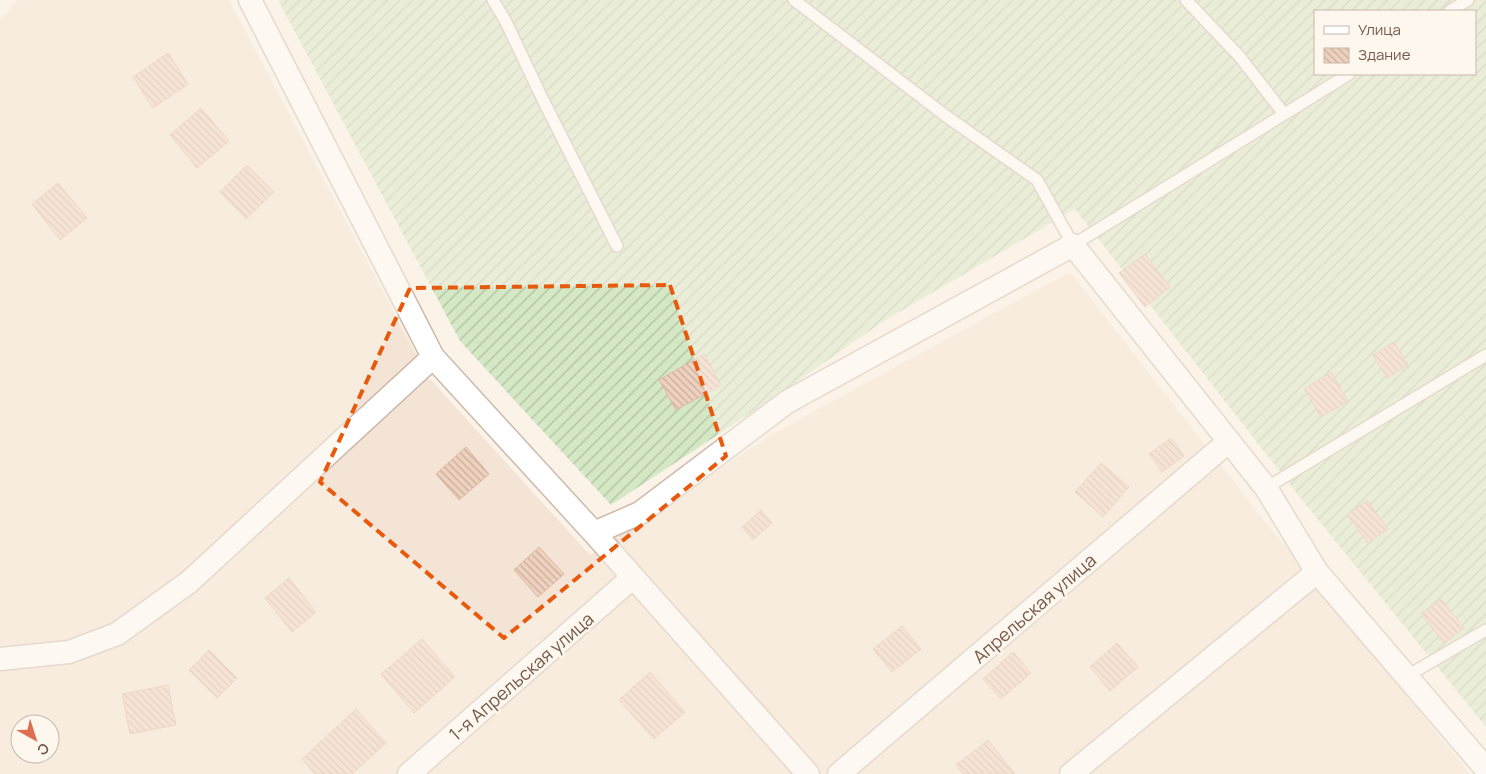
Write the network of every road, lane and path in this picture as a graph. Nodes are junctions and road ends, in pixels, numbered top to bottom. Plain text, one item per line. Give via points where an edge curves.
1 (250, 0) edge
2 (493, 0) edge
3 (794, 0) edge
4 (1186, 0) edge
5 (1468, 0) edge
6 (1452, 10) edge
7 (1347, 75) edge
8 (1284, 114) junction
9 (1073, 245) junction
10 (617, 246) dead end
11 (1486, 355) edge
12 (434, 357) junction
13 (1228, 442) junction
14 (1266, 488) junction
15 (594, 533) junction
16 (1317, 572) junction
17 (633, 577) junction
18 (1486, 630) edge
19 (0, 659) edge
20 (1407, 676) junction
21 (1486, 769) edge
22 (409, 774) edge
23 (808, 774) edge
24 (839, 774) edge
25 (1071, 774) edge

1 - 12 street
2 - 10 lane
3 - 9 lane via 946,116 1037,180
4 - 8 lane via 1240,57
5 - 6 lane
7 - 8 lane
8 - 9 lane
9 - 13 street
9 - 15 street via 787,402 640,513
11 - 14 lane
12 - 15 street
12 - 19 street via 189,582 117,634 69,652
13 - 14 street
13 - 24 street, Апрельская улица
14 - 16 street
15 - 17 street
16 - 20 street
16 - 25 street
17 - 22 street, 1-я Апрельская улица
17 - 23 street
18 - 20 lane
20 - 21 street

